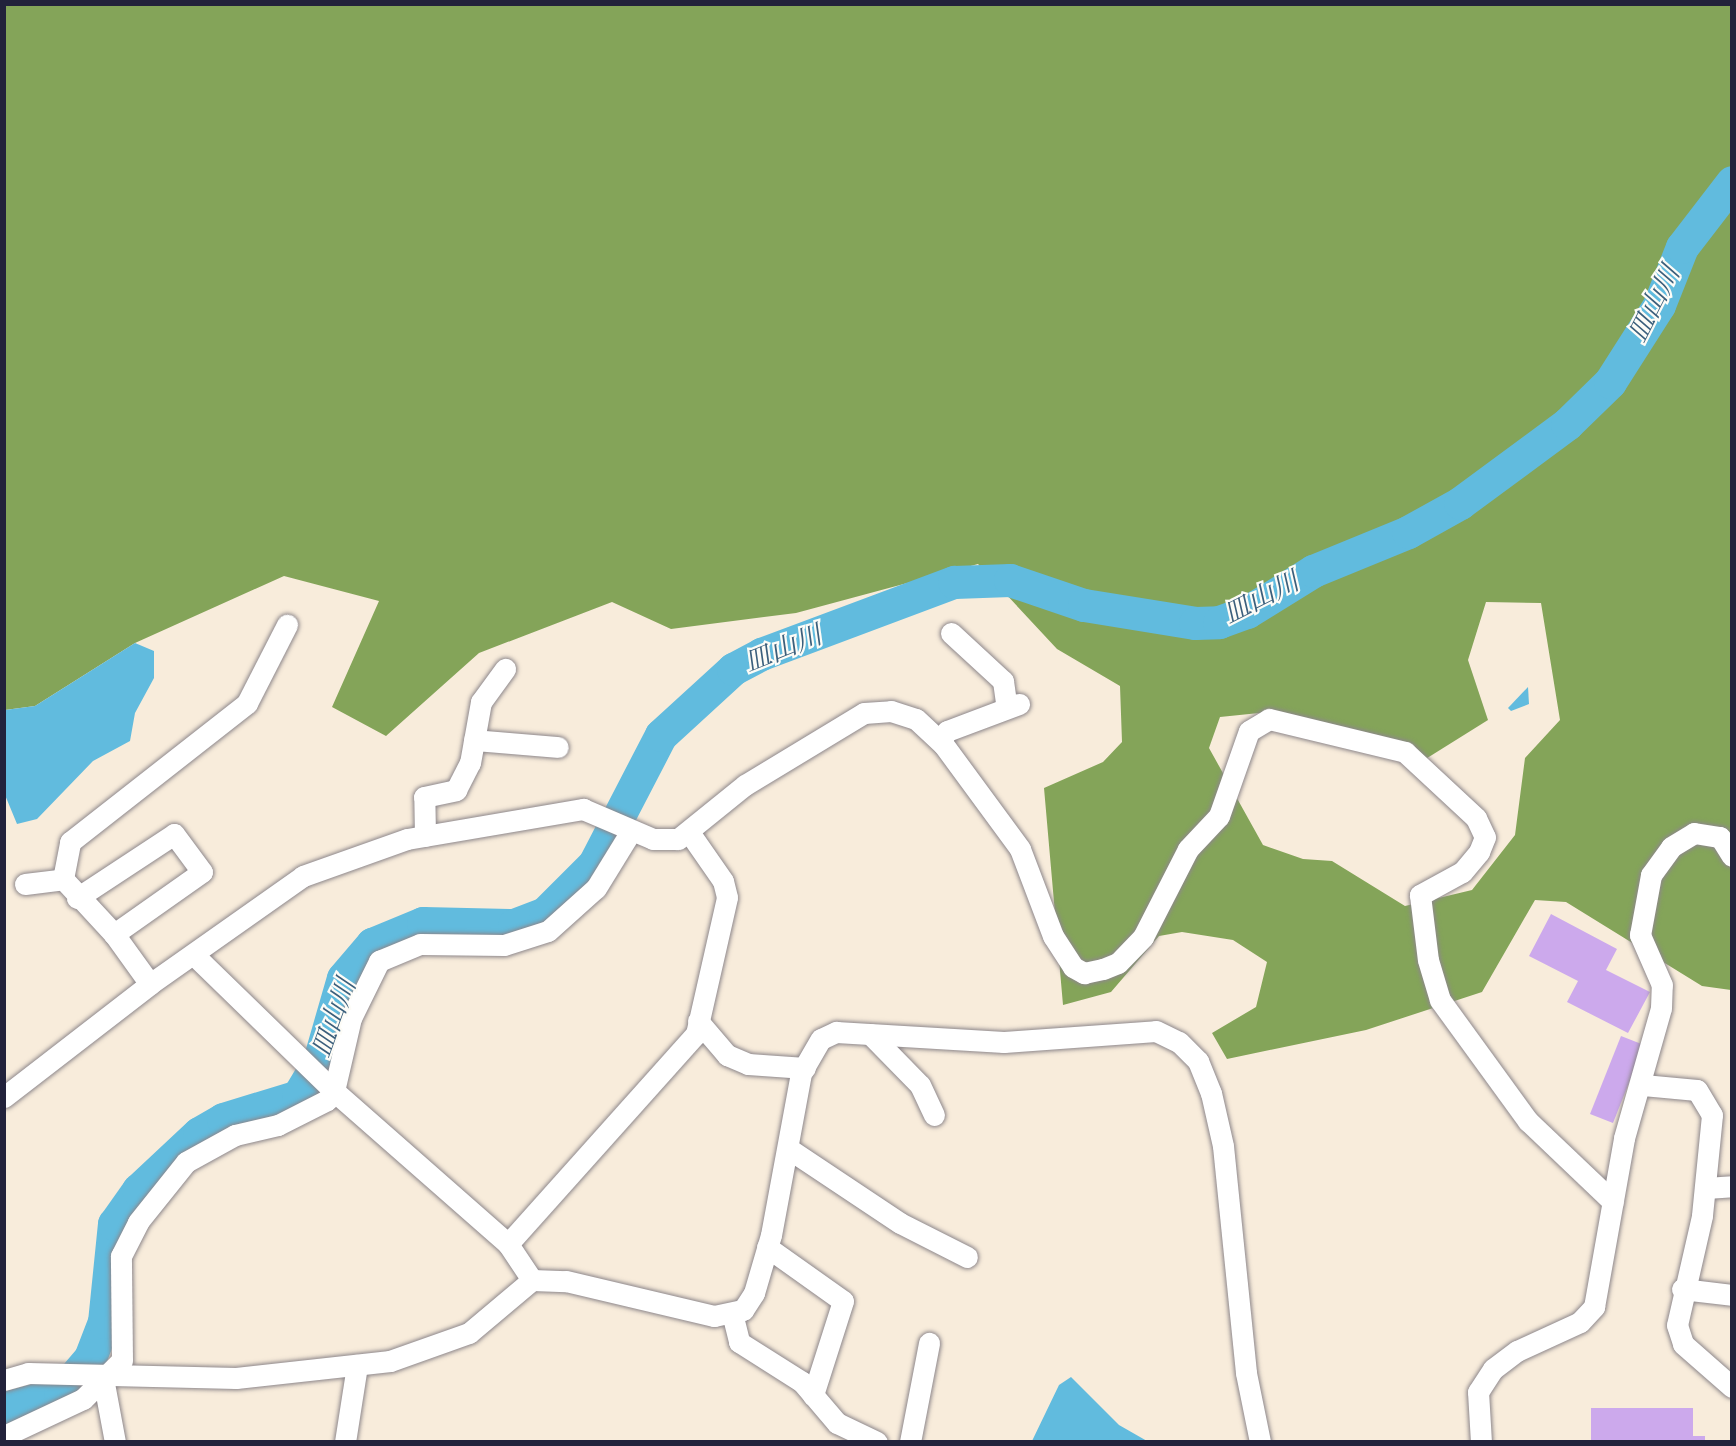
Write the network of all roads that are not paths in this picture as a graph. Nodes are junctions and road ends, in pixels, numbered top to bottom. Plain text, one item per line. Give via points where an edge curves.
1 (287, 625) dead end
2 (951, 633) dead end
3 (505, 669) dead end
4 (474, 740) junction
5 (940, 741) junction
6 (558, 747) dead end
7 (631, 831) junction
8 (689, 832) junction
9 (424, 836) junction
10 (1731, 856) edge
11 (63, 879) junction
12 (25, 884) dead end
13 (77, 898) junction
14 (114, 934) junction
15 (194, 955) junction
16 (150, 984) junction
17 (698, 1021) junction
18 (870, 1035) junction
19 (805, 1068) junction
20 (1643, 1085) junction
21 (334, 1091) junction
22 (4, 1097) edge
23 (934, 1115) dead end
24 (789, 1149) junction
25 (1731, 1186) edge
26 (1706, 1188) junction
27 (1612, 1202) junction
28 (508, 1244) junction
29 (767, 1247) junction
30 (967, 1257) dead end
31 (532, 1280) junction
32 (1682, 1289) junction
33 (1731, 1295) edge
34 (732, 1312) junction
35 (929, 1343) dead end
36 (357, 1365) junction
37 (103, 1378) junction
38 (4, 1380) edge
39 (1731, 1387) edge
40 (813, 1395) junction
41 (4, 1436) edge
42 (116, 1442) edge
43 (345, 1442) edge
44 (877, 1442) edge
45 (910, 1442) edge
46 (1260, 1442) edge
47 (1481, 1442) edge

1 - 11 street via 247,703 70,842
2 - 5 street via 1003,681 1013,706 948,731
3 - 4 street via 481,702
4 - 6 street
4 - 9 street via 456,790 424,797
5 - 8 street via 916,719 891,711 864,713 745,785
5 - 27 street via 974,779 1020,849 1053,936 1073,967 1084,973 1118,963 1143,937 1188,849 1219,816 1232,773 1257,721 1305,726 1405,752 1476,818 1485,837 1462,872 1420,895 1428,960 1440,1000 1528,1121
7 - 8 street via 654,839 678,839
7 - 9 street via 583,809
7 - 21 street via 596,888 548,931 504,945 420,944 379,961 351,1018
8 - 17 street via 723,881 727,897
9 - 15 street via 303,876
10 - 20 street via 1720,837 1694,833 1671,847 1651,875 1640,936 1662,985 1661,1008
11 - 12 street
11 - 13 street
13 - 14 street
13 - 14 street via 174,834 202,872
14 - 16 street
15 - 16 street
15 - 21 street
16 - 22 street
17 - 19 street via 727,1055 748,1064
17 - 28 street via 696,1034
18 - 19 street via 836,1032 821,1039
18 - 23 street via 920,1086
18 - 46 street via 1004,1042 1156,1032 1192,1055 1211,1093 1223,1146 1246,1372
19 - 24 street
20 - 26 street via 1697,1090 1707,1101 1713,1131
20 - 27 street via 1624,1138
21 - 28 street
21 - 37 street via 308,1113 235,1135 186,1162 138,1222 121,1256 122,1360
24 - 29 street
24 - 30 street via 900,1222
25 - 26 street
26 - 32 street
27 - 47 street via 1594,1306 1580,1322 1517,1351 1493,1369 1478,1392
28 - 31 street
29 - 34 street via 754,1293 743,1310
29 - 40 street via 843,1301
31 - 34 street via 566,1281 714,1316
31 - 36 street via 453,1341 390,1361
32 - 33 street
32 - 39 street via 1677,1324 1683,1344
34 - 40 street via 739,1342 802,1382
35 - 45 street
36 - 37 street via 236,1378
36 - 43 street
37 - 38 street via 28,1373
37 - 41 street via 83,1399
37 - 42 street
40 - 44 street via 837,1423

